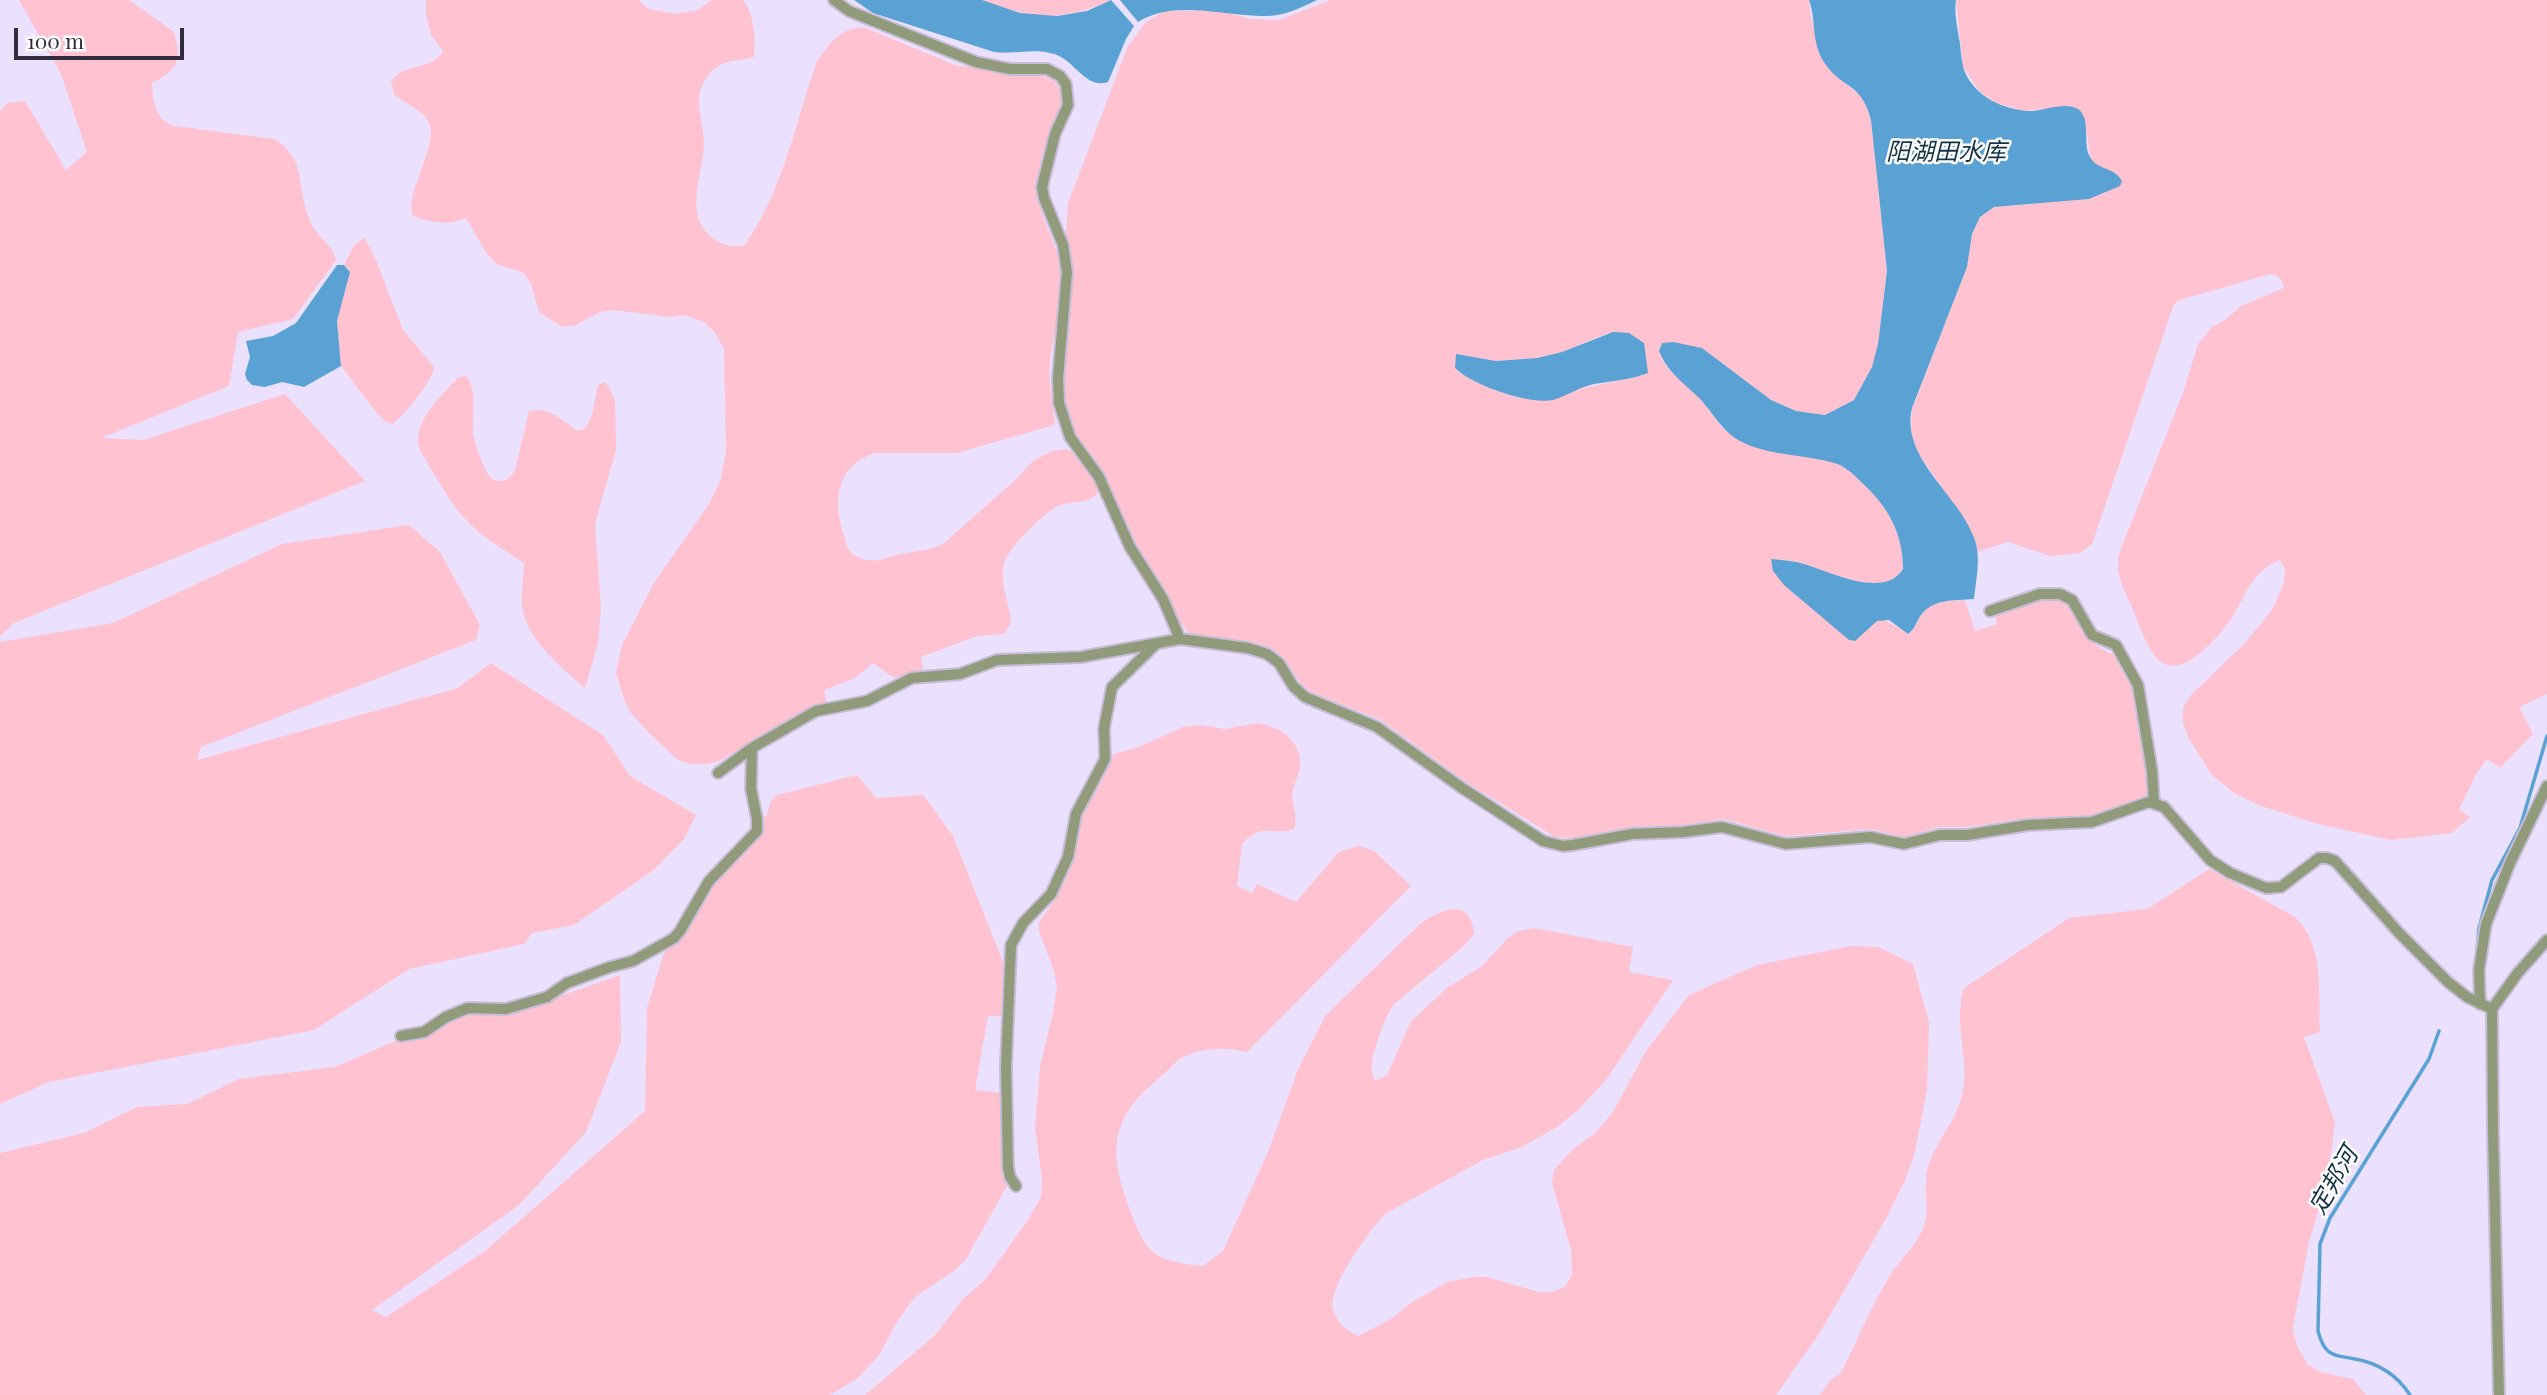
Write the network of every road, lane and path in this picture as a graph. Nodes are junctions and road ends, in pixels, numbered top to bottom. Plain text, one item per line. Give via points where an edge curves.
1 (834, 0) edge
2 (1990, 611) dead end
3 (1180, 639) junction
4 (1159, 642) junction
5 (752, 748) junction
6 (718, 773) dead end
7 (2547, 786) edge
8 (2154, 803) junction
9 (2547, 940) edge
10 (2480, 1004) junction
11 (2492, 1009) junction
12 (401, 1036) dead end
13 (1016, 1186) dead end
14 (2499, 1395) edge

1 - 3 street via 849,11 961,58 1010,69 1047,69 1066,85 1068,105 1055,134 1042,187 1063,244 1067,272 1059,403 1070,437 1099,477 1130,547 1163,599
2 - 8 street via 2040,594 2060,594 2072,600 2092,635 2116,645 2140,690
3 - 4 street
3 - 8 street via 1267,654 1305,697 1377,727 1462,788 1553,844 1722,827 1786,844 1870,837 1904,844 1940,835 2092,822
4 - 5 street via 1081,657 996,660 960,674 912,678 867,701 816,711
4 - 13 street via 1112,687 1104,728 1105,759 1076,814 1068,857 1051,894 1023,923 1011,945 1008,1167
5 - 6 street
5 - 12 street via 757,831 709,881 674,938 633,961 566,983 547,996 506,1009 468,1008 424,1032
7 - 10 street via 2486,924 2479,969
8 - 10 street via 2164,807 2210,860 2266,888 2284,885 2316,860 2331,859 2448,982
9 - 11 street
10 - 11 street
11 - 14 street

